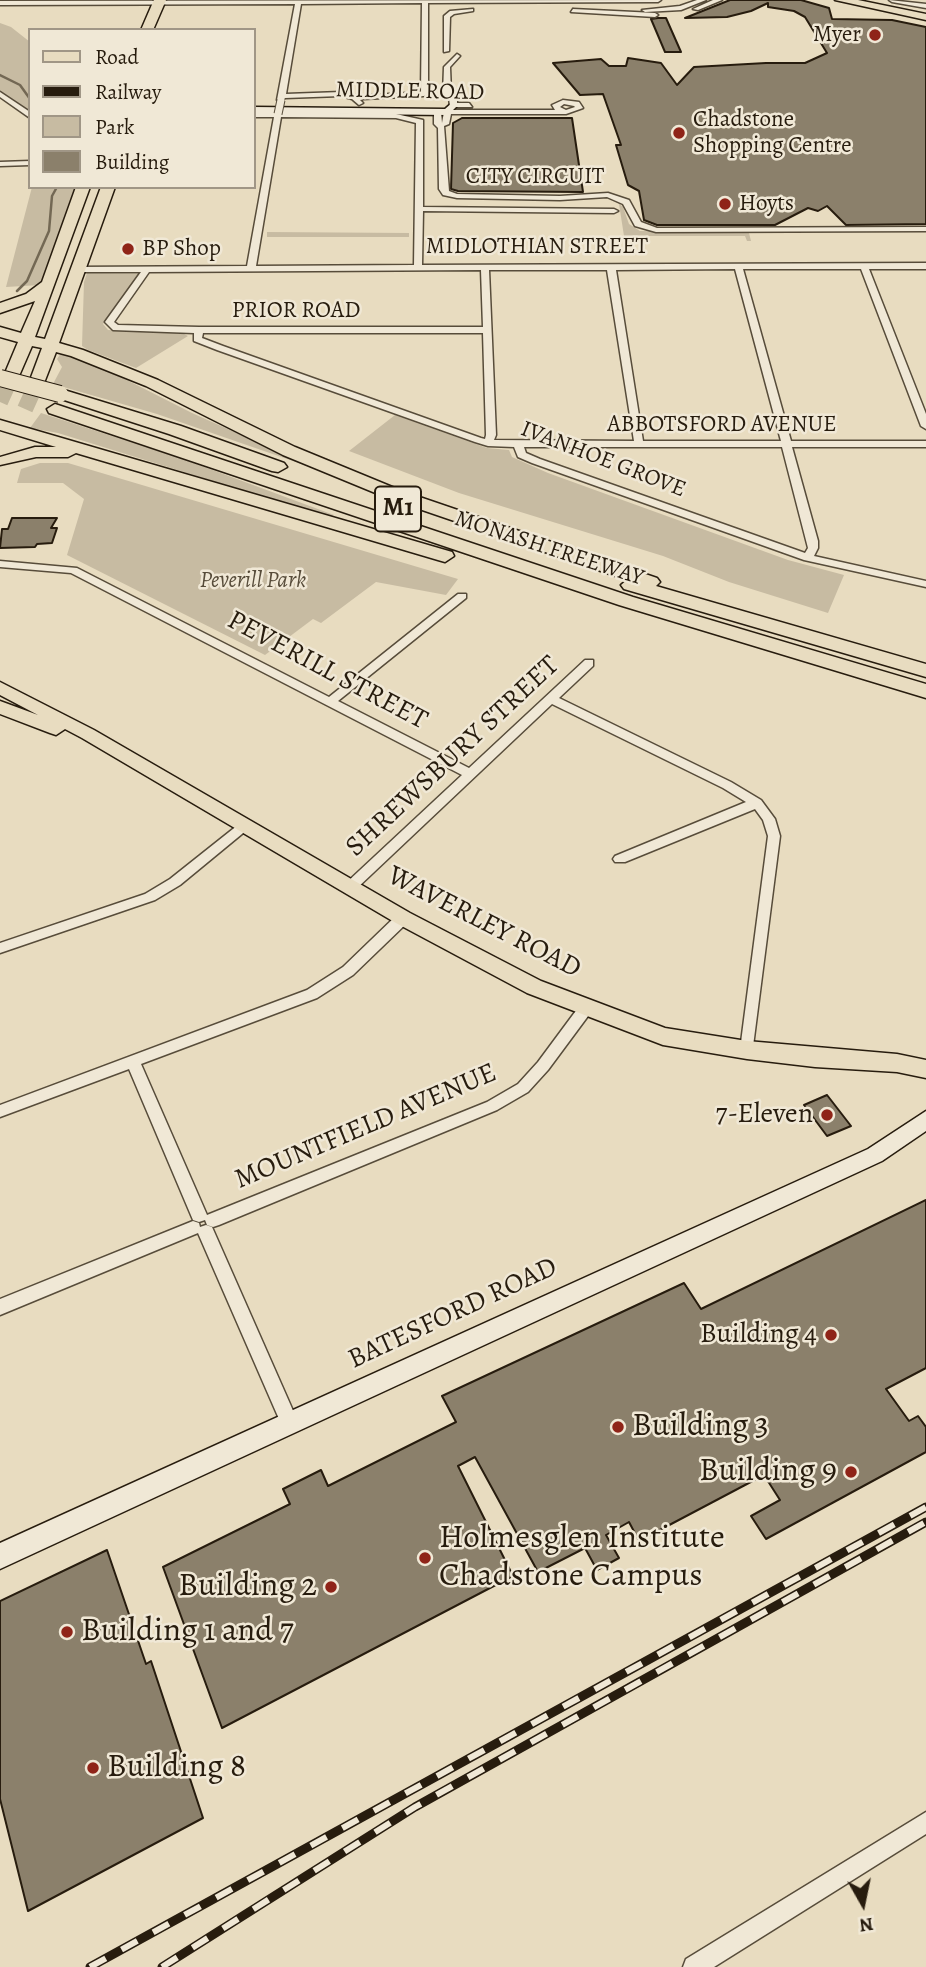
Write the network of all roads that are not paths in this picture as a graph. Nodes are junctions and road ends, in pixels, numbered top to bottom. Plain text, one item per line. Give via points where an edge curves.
1 (703, 0) edge
2 (719, 0) edge
3 (841, 0) edge
4 (872, 0) edge
5 (892, 0) edge
6 (275, 1) edge
7 (380, 1) edge
8 (487, 1) edge
9 (658, 1) edge
10 (173, 2) edge
11 (298, 2) junction
12 (425, 2) junction
13 (158, 3) edge
14 (0, 5) edge
15 (926, 8) edge
16 (482, 10) dead end
17 (167, 17) dead end
18 (926, 17) edge
19 (148, 28) edge
20 (447, 53) junction
21 (0, 94) edge
22 (281, 98) junction
23 (352, 100) junction
24 (256, 103) edge
25 (442, 103) junction
26 (557, 104) junction
27 (256, 110) edge
28 (566, 112) junction
29 (278, 114) junction
30 (28, 115) edge
31 (256, 116) edge
32 (421, 153) junction
33 (441, 153) junction
34 (28, 163) edge
35 (0, 164) edge
36 (82, 189) edge
37 (107, 189) edge
38 (420, 209) junction
39 (614, 211) dead end
40 (926, 229) edge
41 (864, 266) junction
42 (926, 266) edge
43 (418, 267) junction
44 (485, 267) junction
45 (611, 267) junction
46 (738, 267) junction
47 (251, 268) junction
48 (79, 269) junction
49 (147, 269) junction
50 (49, 284) junction
51 (72, 289) junction
52 (0, 308) edge
53 (199, 330) junction
54 (486, 330) junction
55 (0, 332) edge
56 (76, 336) junction
57 (27, 339) junction
58 (51, 345) junction
59 (6, 375) edge
60 (38, 380) tunnel mouth
61 (0, 393) edge
62 (57, 401) junction
63 (25, 409) tunnel mouth
64 (926, 426) edge
65 (8, 427) edge
66 (488, 443) junction
67 (786, 444) junction
68 (926, 444) edge
69 (519, 445) junction
70 (639, 445) junction
71 (96, 453) junction
72 (3, 457) edge
73 (808, 558) junction
74 (0, 564) edge
75 (926, 584) edge
76 (461, 596) dead end
77 (626, 600) junction
78 (738, 616) junction
79 (589, 663) dead end
80 (926, 671) edge
81 (0, 688) edge
82 (926, 691) edge
83 (553, 700) junction
84 (331, 701) junction
85 (0, 707) edge
86 (117, 751) junction
87 (472, 775) junction
88 (757, 803) junction
89 (243, 826) junction
90 (620, 859) dead end
91 (350, 887) junction
92 (403, 918) junction
93 (0, 948) edge
94 (586, 1008) junction
95 (747, 1050) junction
96 (926, 1059) edge
97 (133, 1062) junction
98 (897, 1063) junction
99 (926, 1069) edge
100 (0, 1111) edge
101 (926, 1120) edge
102 (926, 1138) edge
103 (875, 1155) junction
104 (203, 1224) junction
105 (0, 1307) edge
106 (289, 1422) junction
107 (0, 1556) edge
108 (926, 1822) edge
109 (700, 1965) edge

1 - 2 street via 670,9 570,11 674,15
3 - 18 highway
4 - 15 highway
5 - 15 street
6 - 10 street
6 - 11 street
7 - 11 street
7 - 12 street
8 - 9 street
8 - 12 street
10 - 13 street
10 - 17 highway
11 - 22 street
12 - 23 street via 424,94
13 - 14 street
13 - 19 highway
16 - 20 street via 448,14
20 - 20 street via 458,53
20 - 25 street, CITY CIRCUIT
21 - 30 street
22 - 23 street via 332,95
22 - 29 street, bridge
23 - 24 main road, MIDDLE ROAD
23 - 25 main road, MIDDLE ROAD
25 - 26 street, MIDDLE ROAD
25 - 27 main road, MIDDLE ROAD
25 - 28 street, MIDDLE ROAD
25 - 33 street, CITY CIRCUIT via 438,124 442,128
26 - 28 street via 556,108
26 - 28 street via 579,106
29 - 31 street, MIDDLE ROAD
29 - 32 street, MIDDLE ROAD via 410,118 422,125
29 - 47 street
32 - 33 street
32 - 38 street
33 - 40 street, CITY CIRCUIT via 443,189 449,194 480,198 608,195 624,201 637,223 652,229
34 - 35 street
36 - 50 highway
37 - 48 highway
38 - 39 street
38 - 43 street
41 - 42 street, MIDLOTHIAN STREET
41 - 46 street, MIDLOTHIAN STREET
41 - 64 street
43 - 44 street, MIDLOTHIAN STREET
43 - 47 street, MIDLOTHIAN STREET
44 - 45 street, MIDLOTHIAN STREET
44 - 54 street
45 - 46 street, MIDLOTHIAN STREET
45 - 70 street
46 - 67 street
47 - 49 street, MIDLOTHIAN STREET
48 - 49 street, MIDLOTHIAN STREET
48 - 51 highway
49 - 53 street, PRIOR ROAD via 109,323 116,328
50 - 52 highway via 31,297
50 - 57 highway
51 - 56 highway
51 - 58 highway
53 - 54 street, PRIOR ROAD
53 - 66 street, IVANHOE GROVE via 197,340
54 - 66 street
55 - 57 highway
56 - 58 highway
56 - 78 highway via 152,383 289,451 396,495
57 - 58 highway
57 - 59 highway
58 - 60 highway
59 - 62 highway, MONASH FREEWAY / M1, bridge
61 - 62 highway, MONASH FREEWAY / M1
62 - 77 highway, MONASH FREEWAY / M1
62 - 78 highway, MONASH FREEWAY / M1 via 175,430 442,524
63 - 65 highway
65 - 71 highway
65 - 72 highway
66 - 69 street, IVANHOE GROVE
67 - 68 street, ABBOTSFORD AVENUE
67 - 70 street, ABBOTSFORD AVENUE
67 - 73 street via 813,541
69 - 70 street, ABBOTSFORD AVENUE
69 - 73 street, IVANHOE GROVE via 521,455 536,461
71 - 72 highway via 36,452
71 - 77 highway via 447,557
73 - 75 street, IVANHOE GROVE
74 - 84 street, PEVERILL STREET via 74,570
76 - 84 street
77 - 82 highway, MONASH FREEWAY / M1
78 - 80 highway, MONASH FREEWAY / M1
79 - 83 street, SHREWSBURY STREET
81 - 86 main road, WAVERLEY ROAD
83 - 87 street, SHREWSBURY STREET
83 - 88 street
84 - 87 street, PEVERILL STREET
85 - 86 main road, WAVERLEY ROAD
86 - 89 main road, WAVERLEY ROAD
87 - 91 street, SHREWSBURY STREET
88 - 90 street
88 - 95 street via 774,836
89 - 91 main road, WAVERLEY ROAD
89 - 93 street via 150,897
91 - 92 main road, WAVERLEY ROAD
92 - 94 main road, WAVERLEY ROAD via 499,971
92 - 97 street via 348,971 312,994
94 - 95 main road, WAVERLEY ROAD via 663,1036
94 - 104 street, MOUNTFIELD AVENUE via 523,1088 492,1106
95 - 98 main road, WAVERLEY ROAD
96 - 98 main road, WAVERLEY ROAD
97 - 100 street
97 - 104 street
98 - 99 main road, WAVERLEY ROAD
101 - 103 main road, BATESFORD ROAD
102 - 103 main road
103 - 106 main road, BATESFORD ROAD
104 - 105 street, MOUNTFIELD AVENUE
104 - 106 street
106 - 107 main road, BATESFORD ROAD
108 - 109 street

